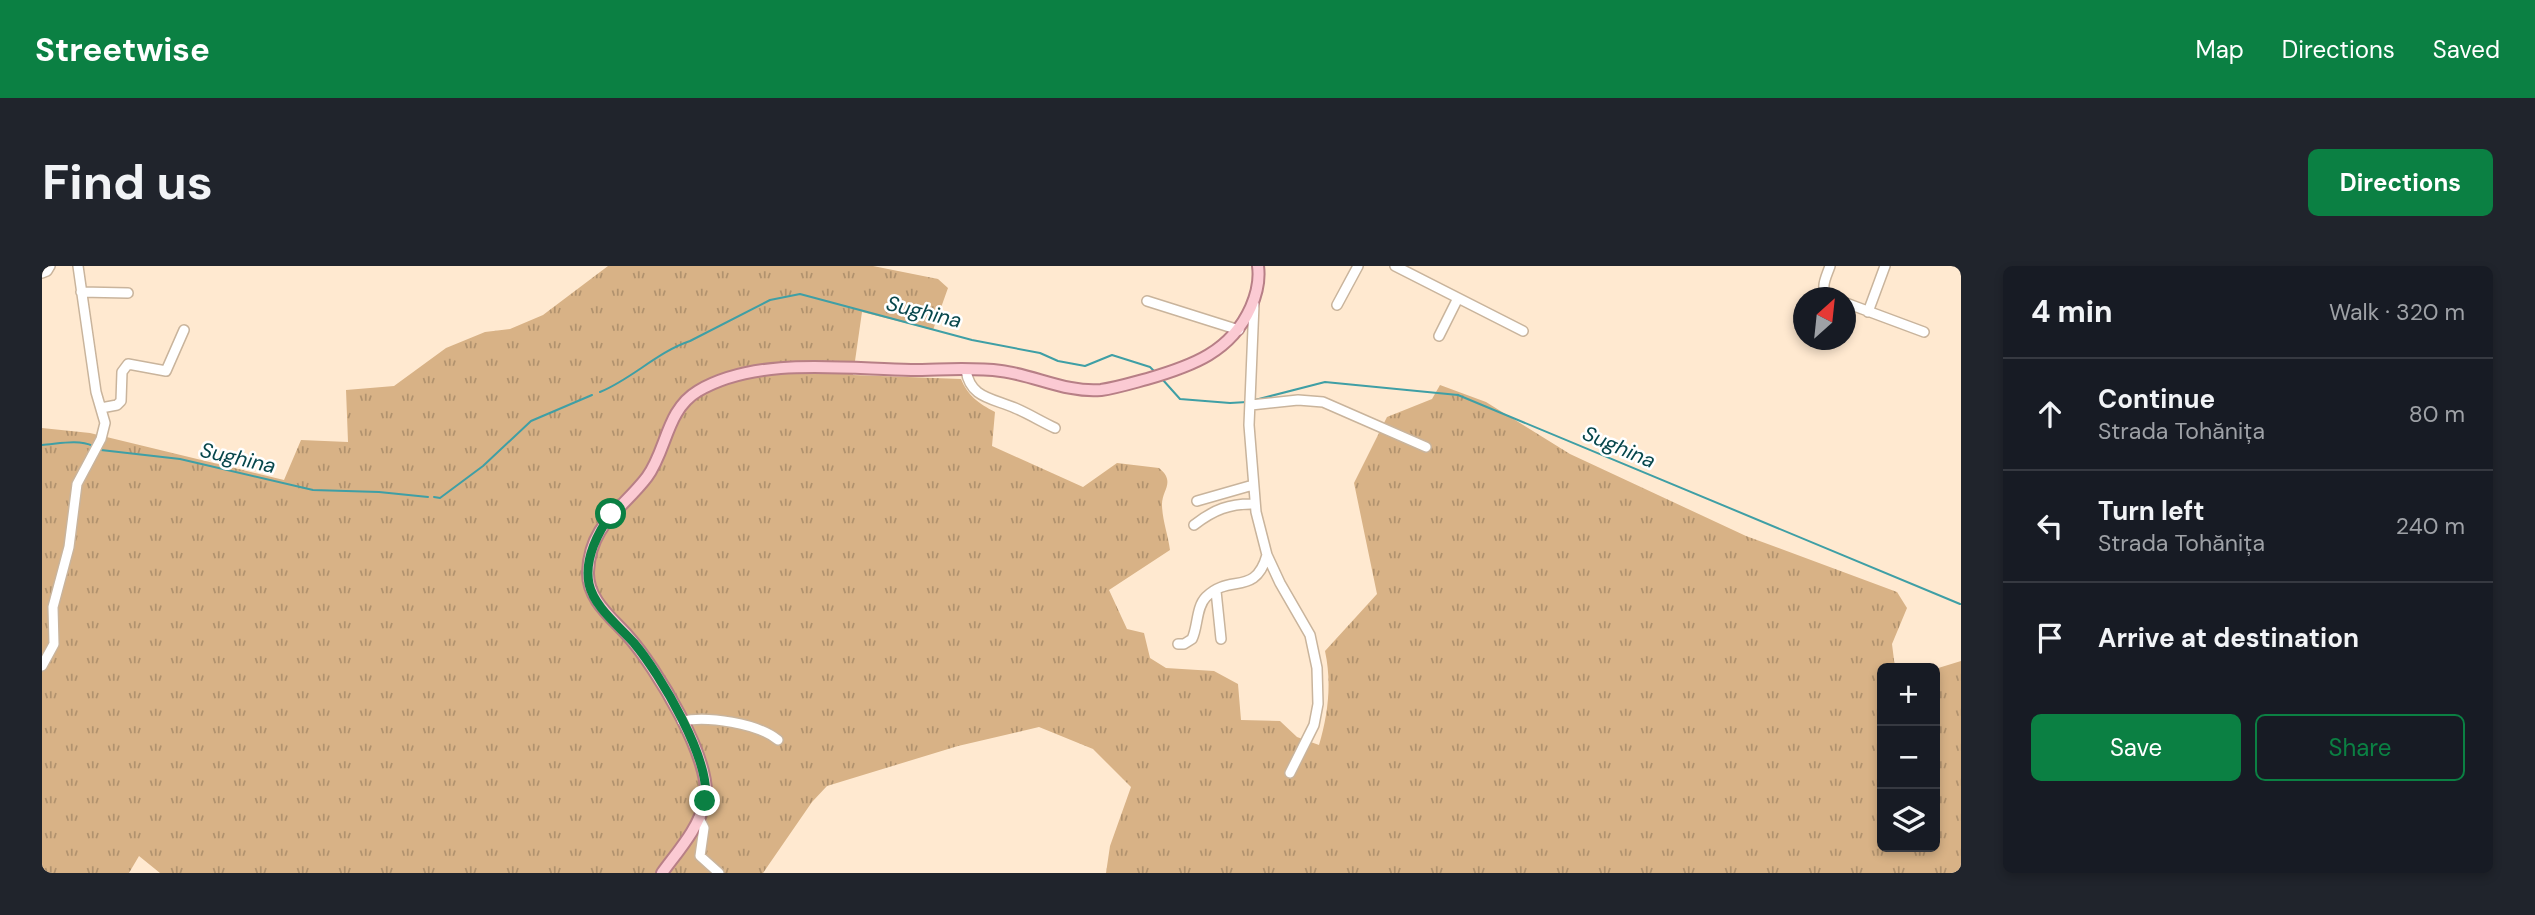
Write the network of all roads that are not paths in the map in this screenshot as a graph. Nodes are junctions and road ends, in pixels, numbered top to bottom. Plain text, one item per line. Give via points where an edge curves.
1 (50, 266) edge
2 (78, 266) edge
3 (1258, 266) edge
4 (1358, 266) edge
5 (1395, 266) edge
6 (1830, 266) edge
7 (1885, 266) edge
8 (42, 273) edge
9 (1824, 287) edge
10 (81, 292) junction
11 (128, 293) dead end
12 (1458, 299) junction
13 (1147, 301) dead end
14 (1254, 302) junction
15 (1337, 305) dead end
16 (1856, 307) edge
17 (1868, 312) junction
18 (184, 330) dead end
19 (1239, 330) junction
20 (1523, 331) dead end
21 (1924, 332) dead end
22 (1439, 336) dead end
23 (966, 370) junction
24 (1251, 405) junction
25 (101, 408) junction
26 (1055, 428) dead end
27 (1426, 447) dead end
28 (1253, 485) junction
29 (1196, 501) dead end
30 (1255, 503) junction
31 (1194, 525) dead end
32 (1267, 555) junction
33 (1216, 591) junction
34 (1221, 639) dead end
35 (1178, 644) dead end
36 (42, 666) edge
37 (682, 721) junction
38 (778, 740) dead end
39 (1290, 773) dead end
40 (699, 818) junction
41 (662, 873) edge
42 (719, 873) edge

1 - 8 street
2 - 10 street
3 - 14 main road
4 - 15 street
5 - 12 street
6 - 9 street
7 - 17 street
10 - 11 street
10 - 25 street
12 - 20 street
12 - 22 street
13 - 19 street
14 - 19 main road
14 - 24 street
16 - 17 street
17 - 21 street
18 - 25 street via 166,371 128,365 122,372 121,401
19 - 23 main road via 1215,352 1190,365 1115,388 1091,390 1015,373
23 - 26 street via 979,395
23 - 37 main road via 758,371 707,386 680,407 650,473 598,534 588,573 594,596 654,669
24 - 27 street via 1323,402
24 - 28 street
25 - 36 street via 105,423 77,484 69,547 53,607 54,644
28 - 29 street
28 - 30 street
30 - 31 street via 1226,507
30 - 32 street
32 - 33 street via 1256,578
32 - 39 street via 1310,635 1317,668 1314,725
33 - 34 street
33 - 35 street via 1202,603 1192,639
37 - 38 street via 704,719 753,727
37 - 40 main road via 706,778
40 - 41 main road
40 - 42 street via 704,828 700,856

